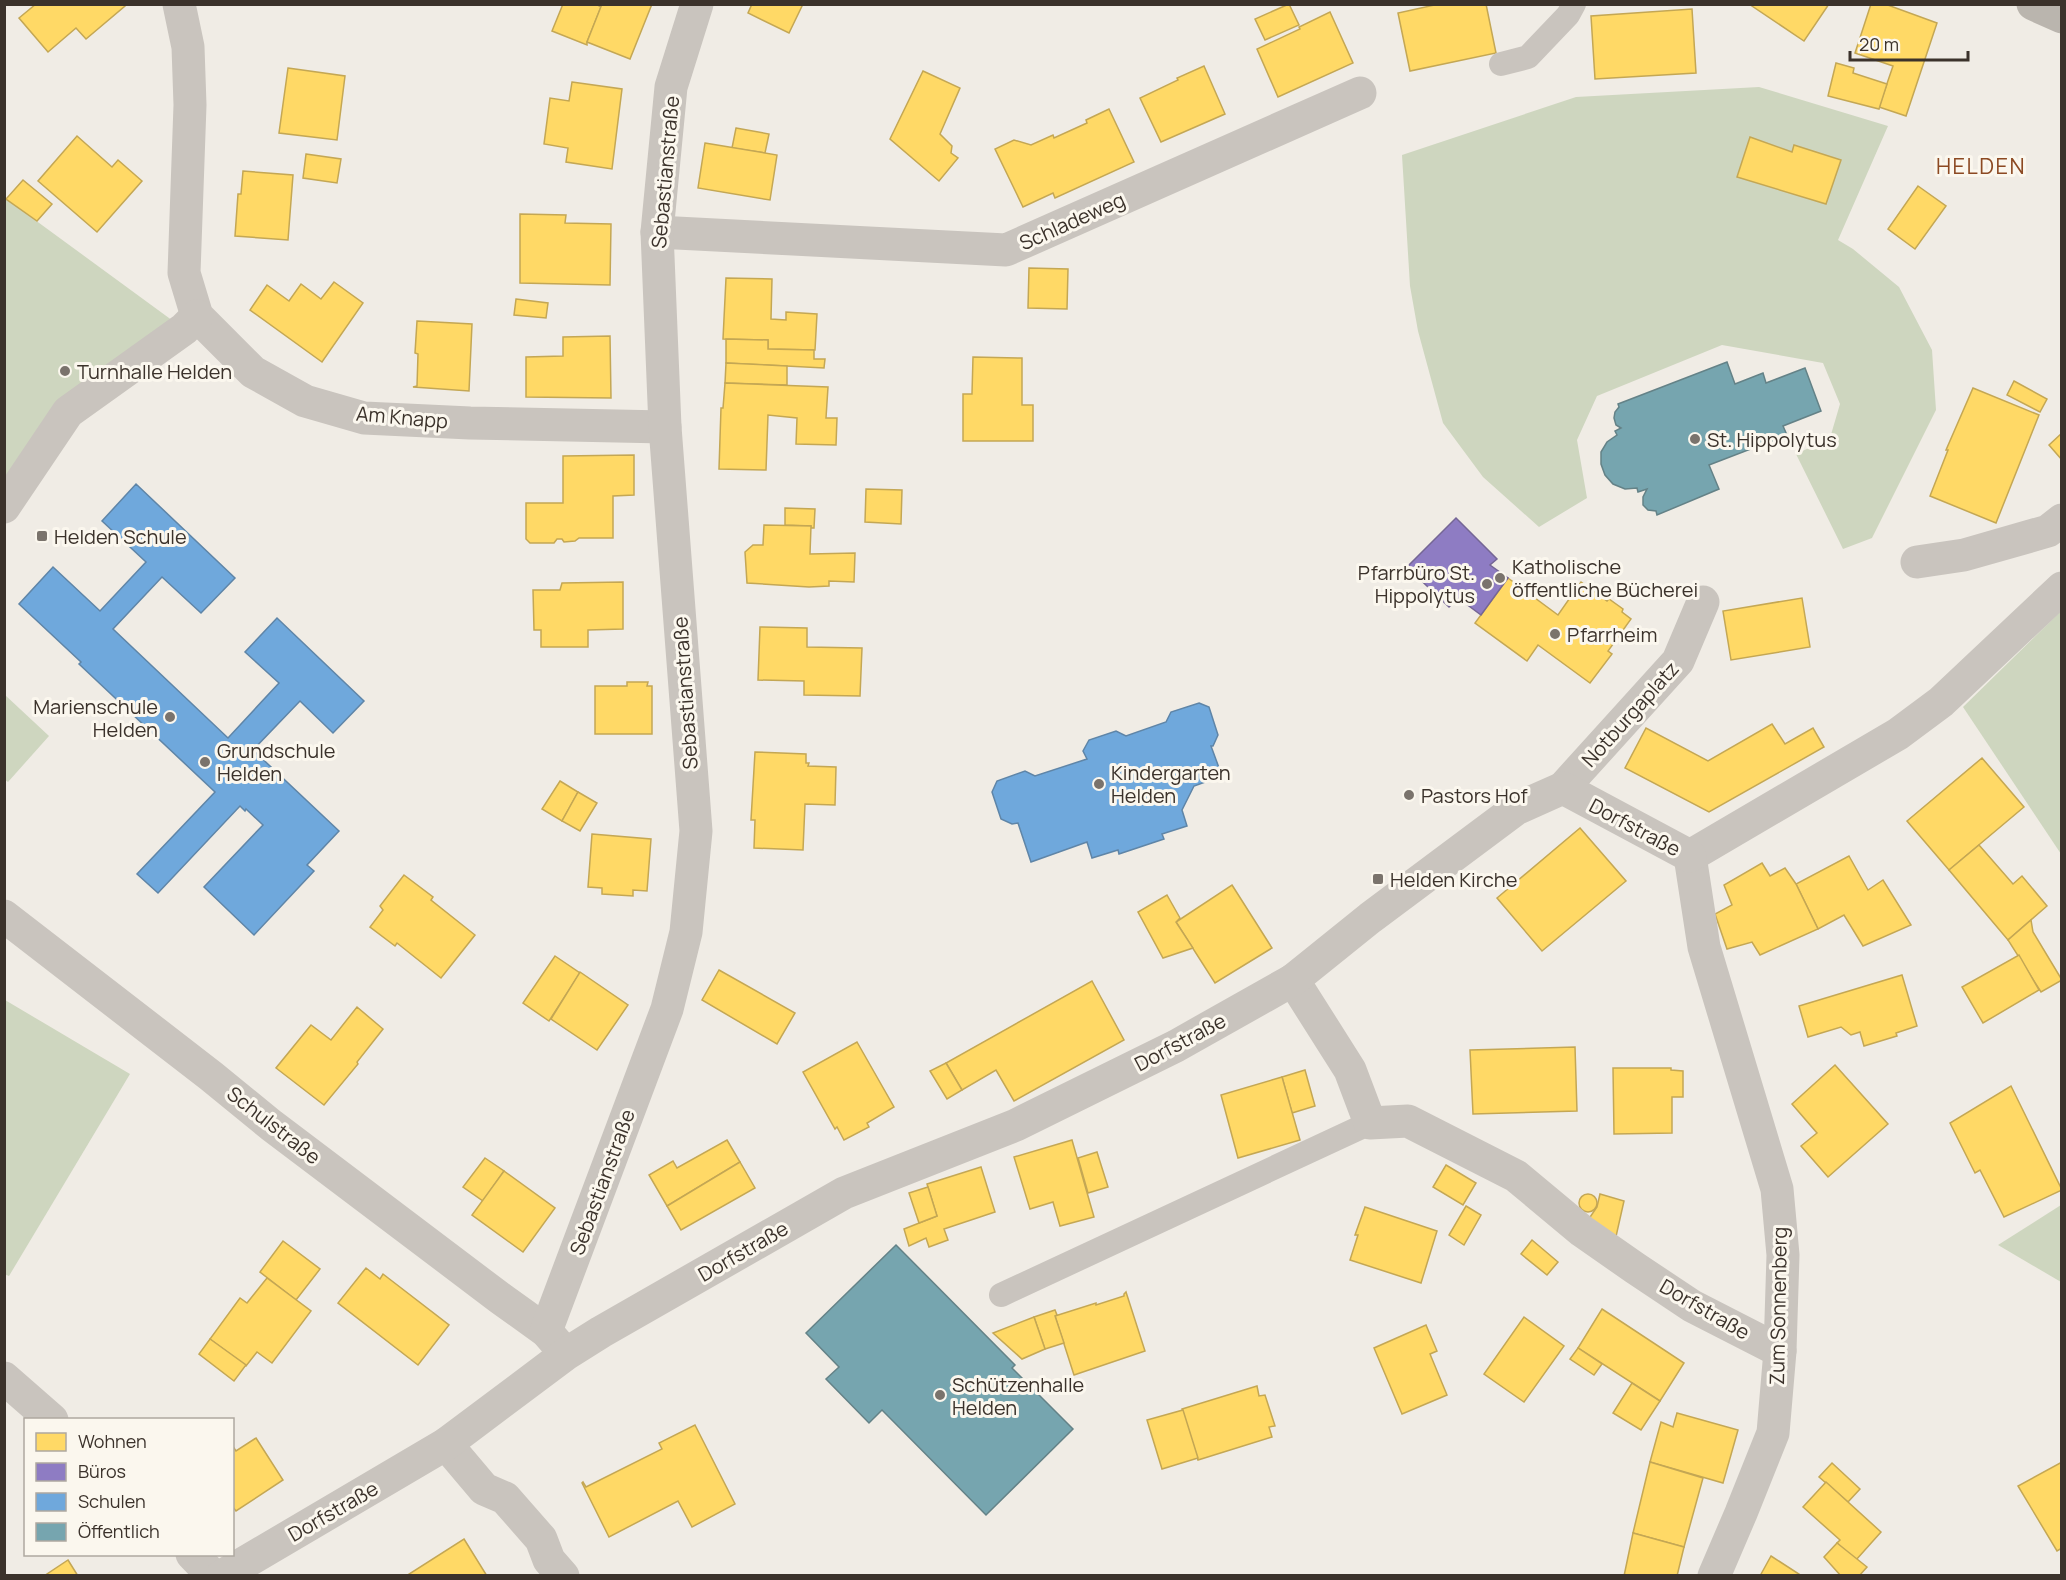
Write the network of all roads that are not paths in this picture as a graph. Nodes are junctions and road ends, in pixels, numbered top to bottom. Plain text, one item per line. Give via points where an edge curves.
1 (179, 4) edge
2 (697, 4) edge
3 (1574, 4) edge
4 (2033, 4) edge
5 (2061, 17) edge
6 (1500, 64) dead end
7 (1360, 93) dead end
8 (657, 232) junction
9 (197, 316) junction
10 (665, 427) junction
11 (4, 507) edge
12 (2061, 520) edge
13 (1917, 562) dead end
14 (2061, 588) edge
15 (1703, 602) dead end
16 (1563, 788) junction
17 (1690, 856) junction
18 (4, 916) edge
19 (1293, 980) junction
20 (1370, 1123) junction
21 (1001, 1295) dead end
22 (556, 1343) junction
23 (1780, 1352) junction
24 (4, 1378) edge
25 (51, 1418) edge
26 (446, 1444) junction
27 (194, 1556) edge
28 (213, 1575) edge
29 (222, 1575) edge
30 (563, 1575) edge
31 (1714, 1575) edge

1 - 9 street, Am Knapp via 188,48 190,105 184,273
2 - 8 street, Sebastianstraße via 671,87
3 - 6 lane via 1528,57
4 - 5 main road
7 - 8 street, Schladeweg via 1006,250
8 - 10 street, Sebastianstraße
9 - 10 street, Am Knapp via 253,372 305,401 364,418
9 - 11 street via 68,412
10 - 22 street, Sebastianstraße via 696,831 686,932 667,1009
12 - 13 street via 2048,531 1964,555
14 - 17 street, Dorfstraße via 1941,702 1898,734
15 - 16 street, Notburgaplatz via 1678,661
16 - 17 street, Dorfstraße
16 - 19 street, Dorfstraße via 1516,808
17 - 23 street, Zum Sonnenberg via 1704,947 1777,1189 1783,1256
18 - 22 street, Schulstraße
19 - 20 street via 1350,1070
19 - 22 street, Dorfstraße via 1176,1046 1016,1125 844,1193 611,1326
20 - 21 lane
20 - 23 street, Dorfstraße via 1408,1121 1516,1176 1582,1231 1644,1274 1692,1306
22 - 26 street, Dorfstraße
23 - 31 street, Zum Sonnenberg via 1773,1433
24 - 25 street
26 - 29 street, Dorfstraße
26 - 30 street via 484,1489 505,1498 541,1539 549,1560
27 - 28 street

